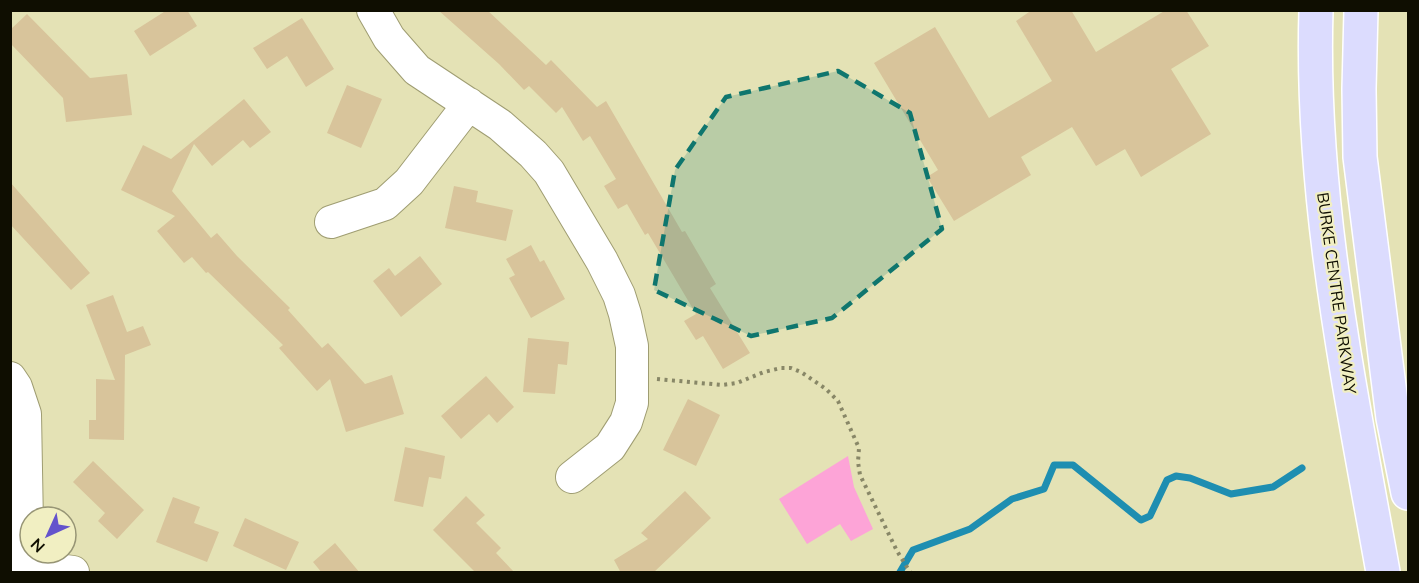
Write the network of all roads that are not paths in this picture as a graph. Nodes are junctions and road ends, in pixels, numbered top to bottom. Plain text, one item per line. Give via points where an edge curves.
1 (373, 10) edge
2 (1316, 10) edge
3 (1361, 10) edge
4 (469, 104) junction
5 (331, 222) dead end
6 (10, 378) edge
7 (572, 477) dead end
8 (1408, 493) edge
9 (18, 567) edge
10 (73, 573) edge
11 (1383, 573) edge

1 - 4 street via 388,38 417,70
2 - 11 main road, BURKE CENTRE PARKWAY via 1314,73 1328,252
3 - 8 main road via 1360,157 1394,418
4 - 5 street via 409,182 385,204
4 - 7 street via 500,125 549,172 602,261 625,314 633,378 626,422 610,447
6 - 9 street via 25,414 27,525
9 - 10 street

